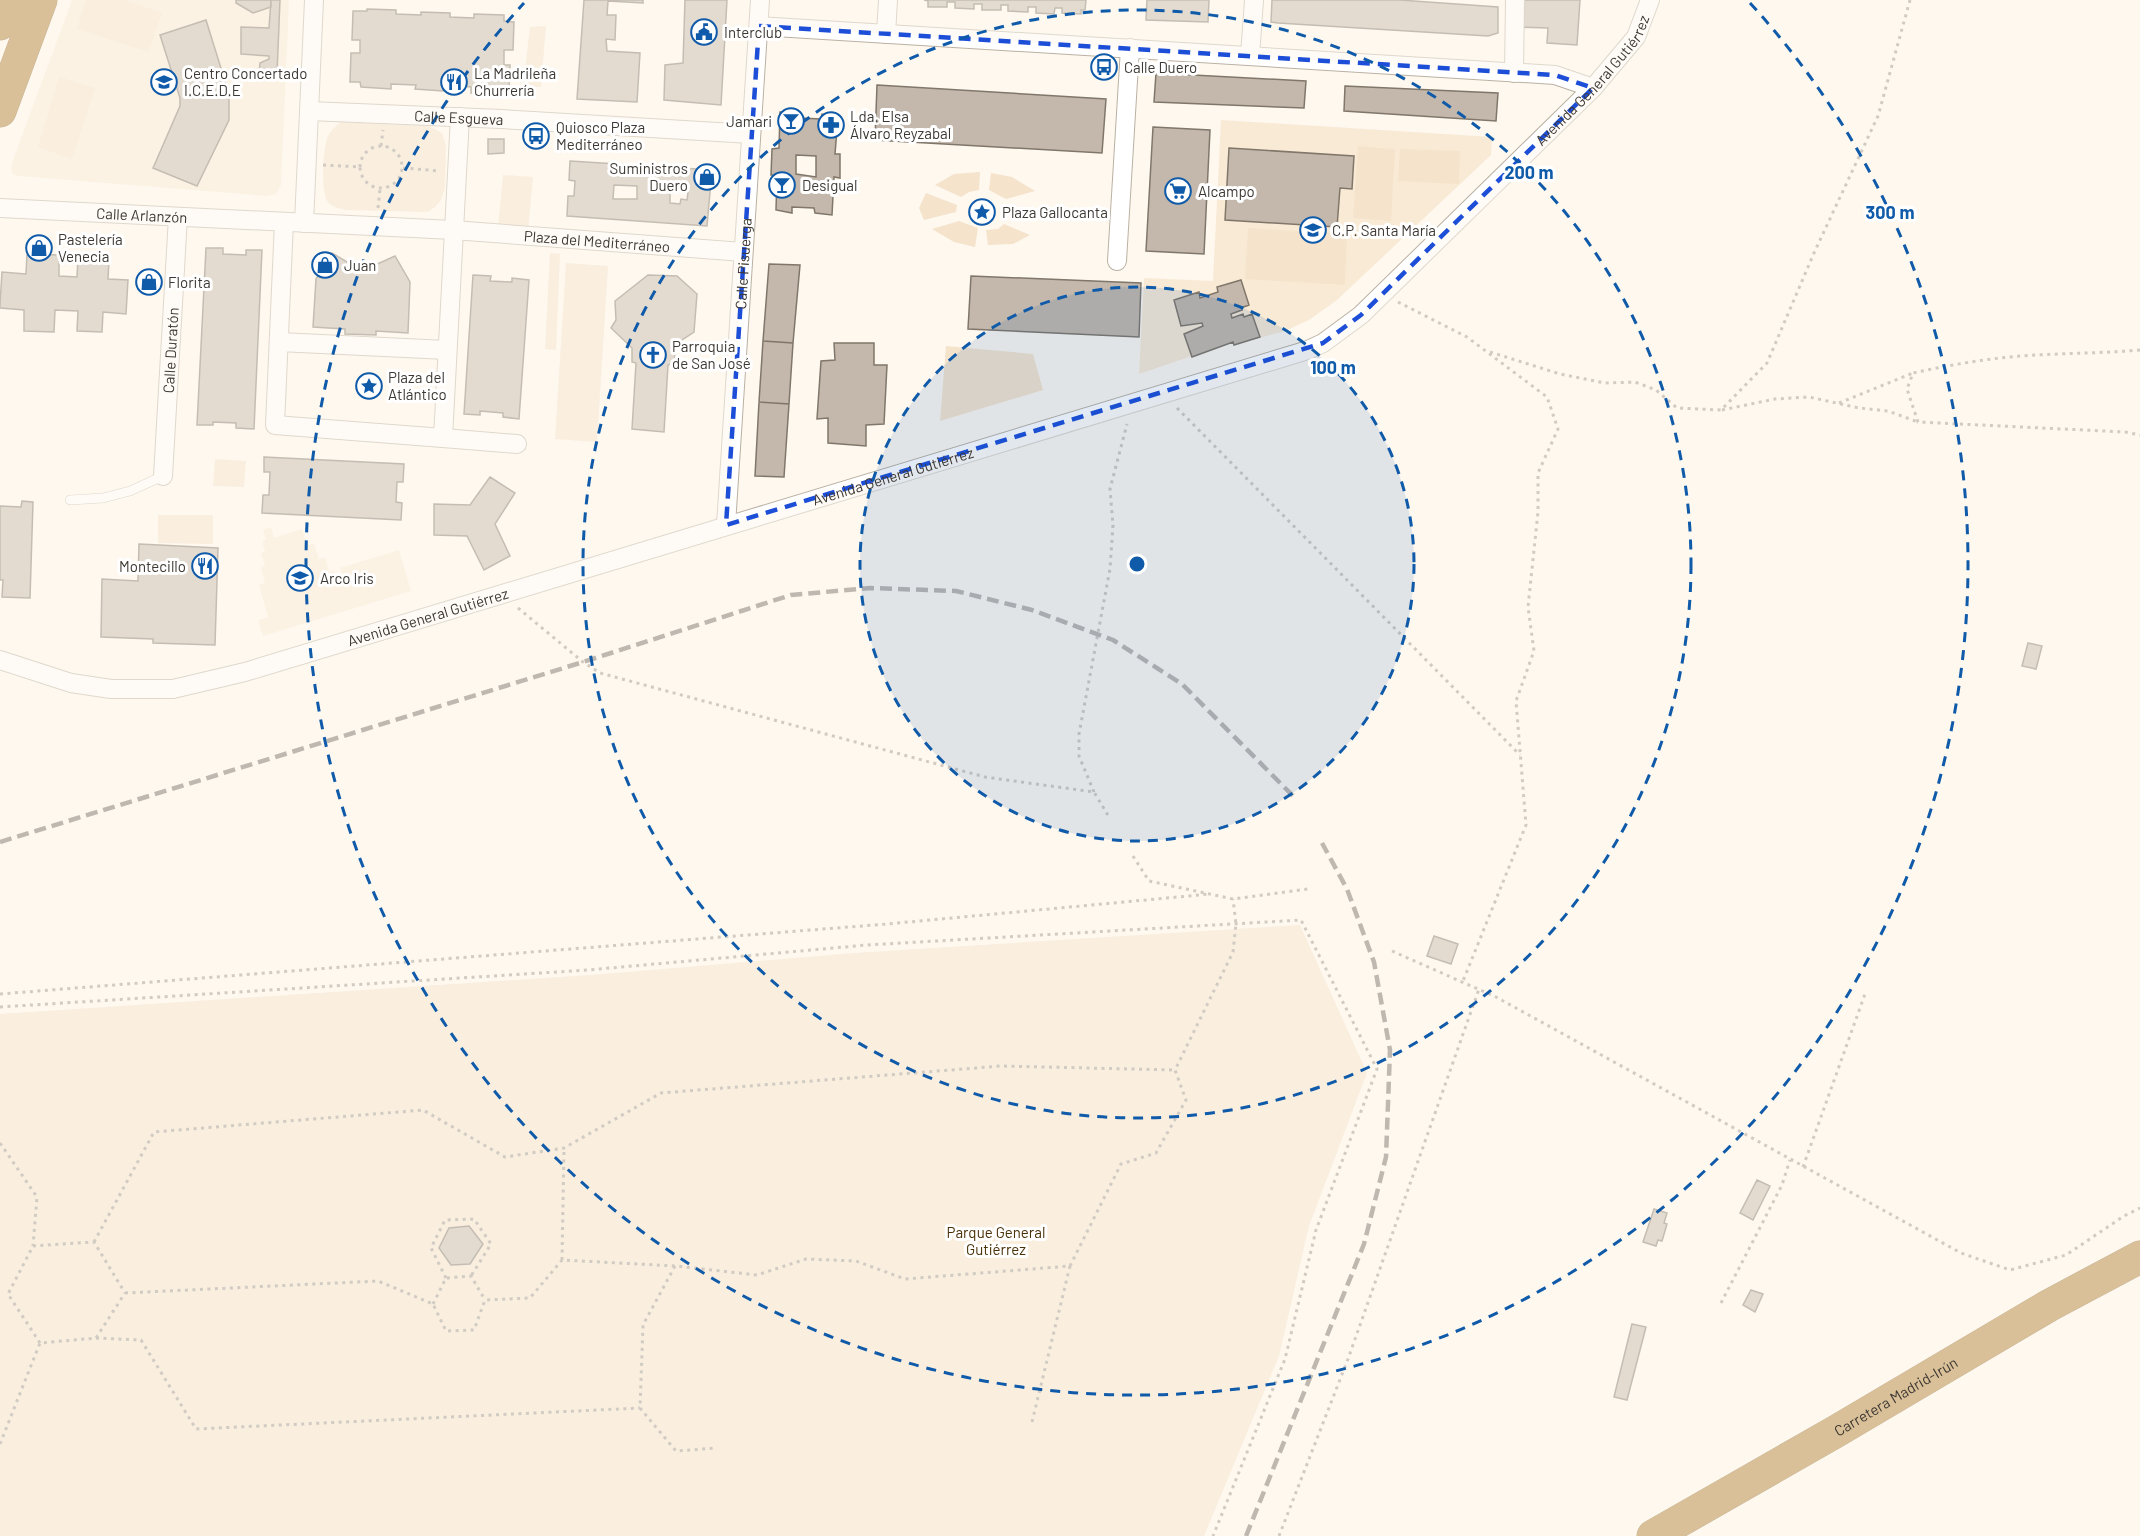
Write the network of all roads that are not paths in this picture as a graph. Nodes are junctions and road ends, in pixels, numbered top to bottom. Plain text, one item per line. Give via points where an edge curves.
1 (9, 0) edge
2 (42, 0) edge
3 (314, 0) edge
4 (760, 0) edge
5 (888, 0) edge
6 (1254, 0) edge
7 (1515, 0) edge
8 (1650, 0) edge
9 (0, 24) edge
10 (759, 26) junction
11 (886, 34) junction
12 (1130, 48) junction
13 (1250, 56) junction
14 (1514, 73) junction
15 (1593, 88) junction
16 (0, 111) edge
17 (309, 111) junction
18 (460, 117) junction
19 (751, 134) junction
20 (0, 208) edge
21 (178, 217) junction
22 (284, 222) junction
23 (304, 223) junction
24 (453, 230) junction
25 (743, 252) junction
26 (1117, 261) dead end
27 (279, 342) junction
28 (447, 350) junction
29 (443, 438) junction
30 (517, 444) dead end
31 (163, 476) joint
32 (70, 500) dead end
33 (726, 525) junction
34 (0, 660) edge
35 (2140, 1243) edge
36 (2140, 1257) edge
37 (2140, 1271) edge
38 (2050, 1305) junction
39 (1653, 1536) edge

1 - 9 highway
2 - 16 highway
3 - 17 street
4 - 10 street, Calle Pisuerga
5 - 11 street
6 - 13 street
7 - 14 street
8 - 15 street, Avenida General Gutiérrez via 1636,37
10 - 11 street
10 - 19 street, Calle Pisuerga
11 - 12 street
12 - 13 street
12 - 26 street
13 - 14 street
14 - 15 street via 1555,75
15 - 33 street, Avenida General Gutiérrez via 1383,294 1323,343
17 - 18 street, Calle Esgueva
17 - 23 street
18 - 19 street, Calle Esgueva
18 - 24 street
19 - 25 street, Calle Pisuerga
20 - 21 street, Calle Arlanzón
21 - 22 street, Calle Arlanzón
21 - 31 street, Calle Duratón
22 - 23 street, Plaza del Mediterráneo
22 - 27 street
23 - 24 street, Plaza del Mediterráneo
24 - 25 street, Plaza del Mediterráneo
24 - 28 street
25 - 33 street, Calle Pisuerga
27 - 28 street
27 - 29 street via 275,425
28 - 29 street
29 - 30 street
31 - 32 lane via 103,498
33 - 34 street, Avenida General Gutiérrez via 245,672 173,689 111,689 71,683
35 - 38 highway
36 - 38 highway, Carretera Madrid-Irún
37 - 38 highway
38 - 39 highway, Carretera Madrid-Irún

